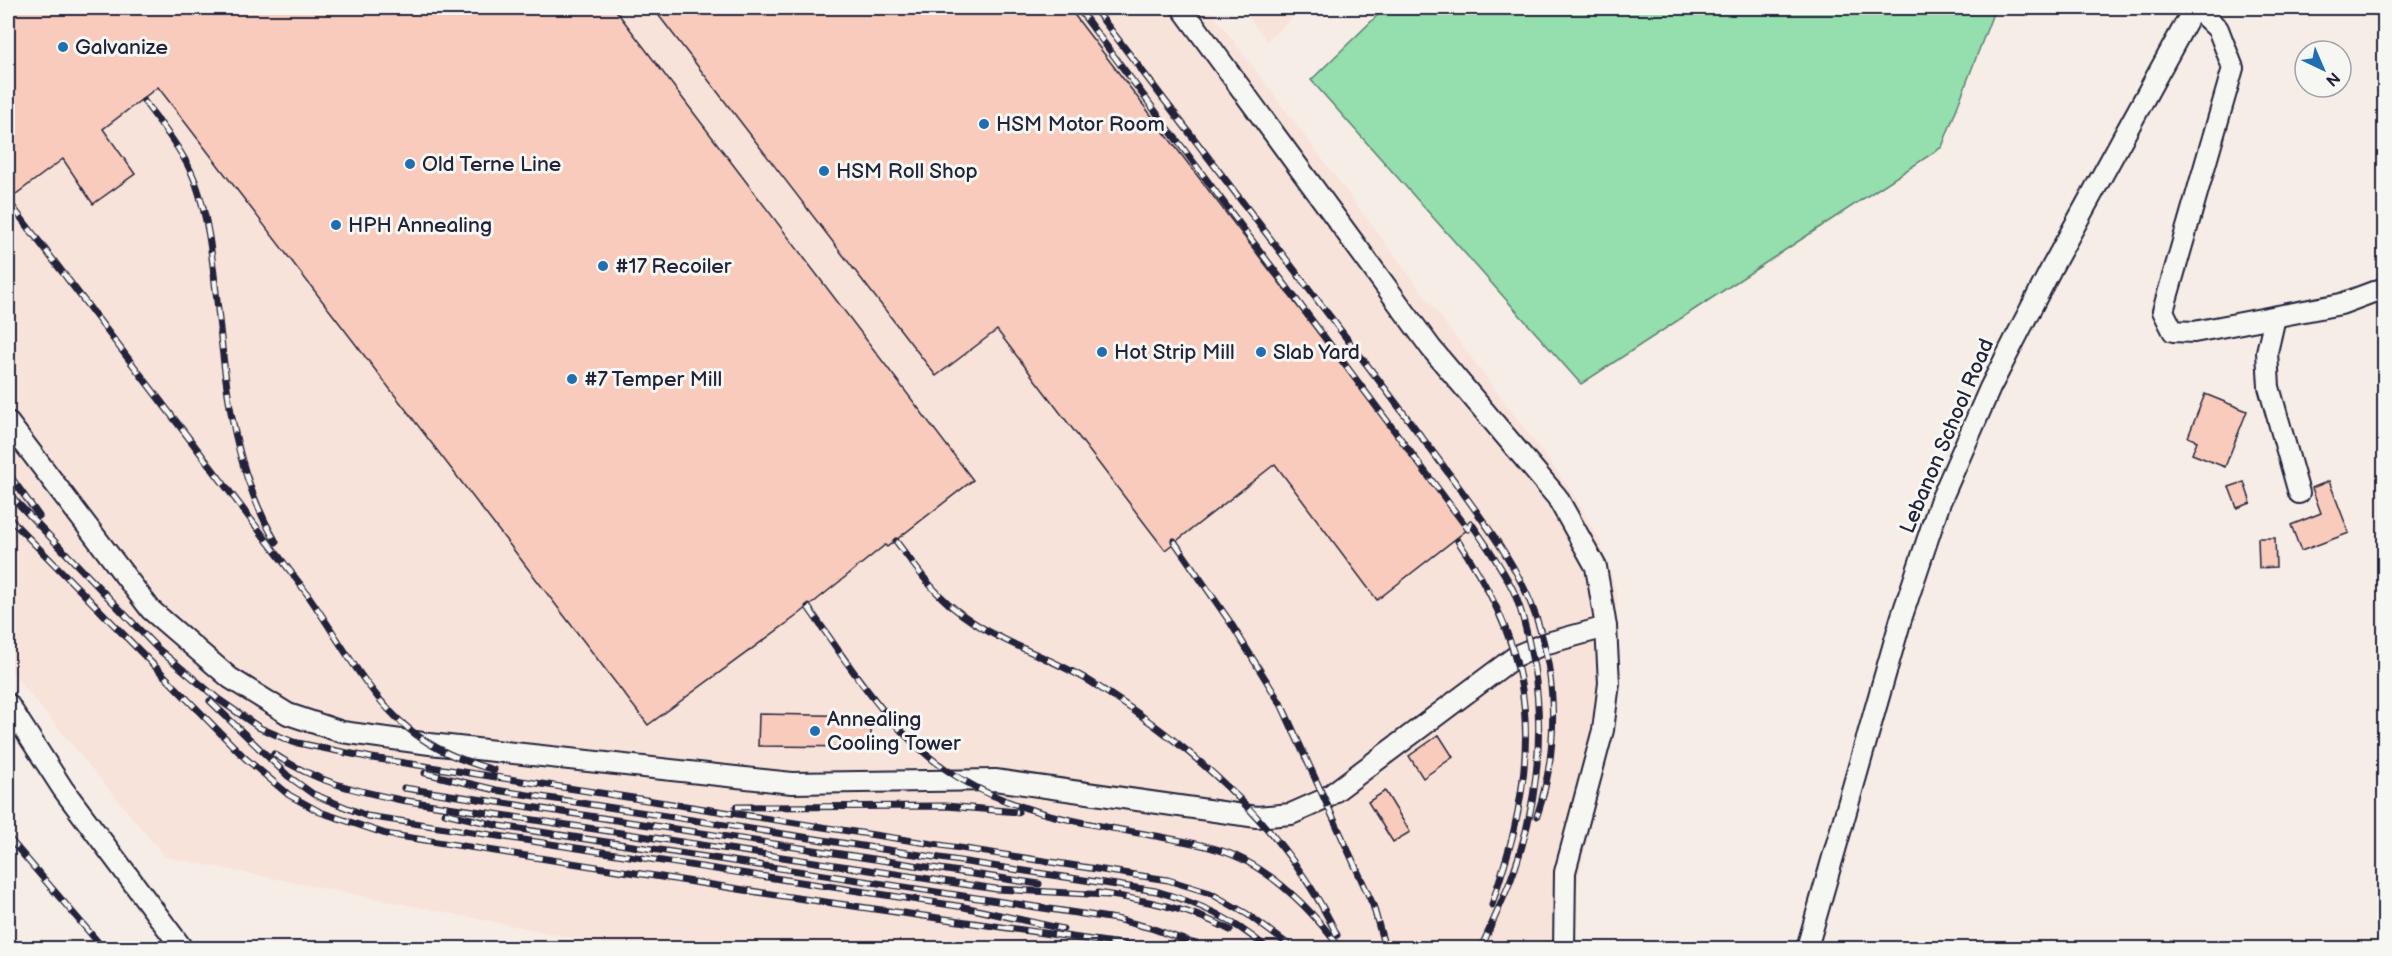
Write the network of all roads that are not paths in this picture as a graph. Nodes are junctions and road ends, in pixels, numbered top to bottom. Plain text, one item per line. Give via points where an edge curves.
1 (1182, 8) edge
2 (2195, 8) edge
3 (2385, 288) edge
4 (2275, 317) junction
5 (8, 422) edge
6 (2299, 492) dead end
7 (1606, 627) junction
8 (8, 704) edge
9 (182, 948) edge
10 (1564, 948) edge
11 (1806, 948) edge

1 - 7 street via 1431,348 1557,497 1596,567
2 - 4 street, Lebanon School Road via 2218,29 2234,68 2163,311 2173,331 2194,332
2 - 11 street, Lebanon School Road via 2052,267 1995,378 1940,502 1901,619
3 - 4 street, Lebanon School Road via 2341,304
4 - 6 street via 2267,352 2269,387
5 - 7 street via 151,610 230,678 288,714 342,732 430,744 792,783 995,780 1257,817 1291,814 1325,799 1516,656
7 - 10 street via 1609,683 1603,730 1565,872
8 - 9 street via 63,789

